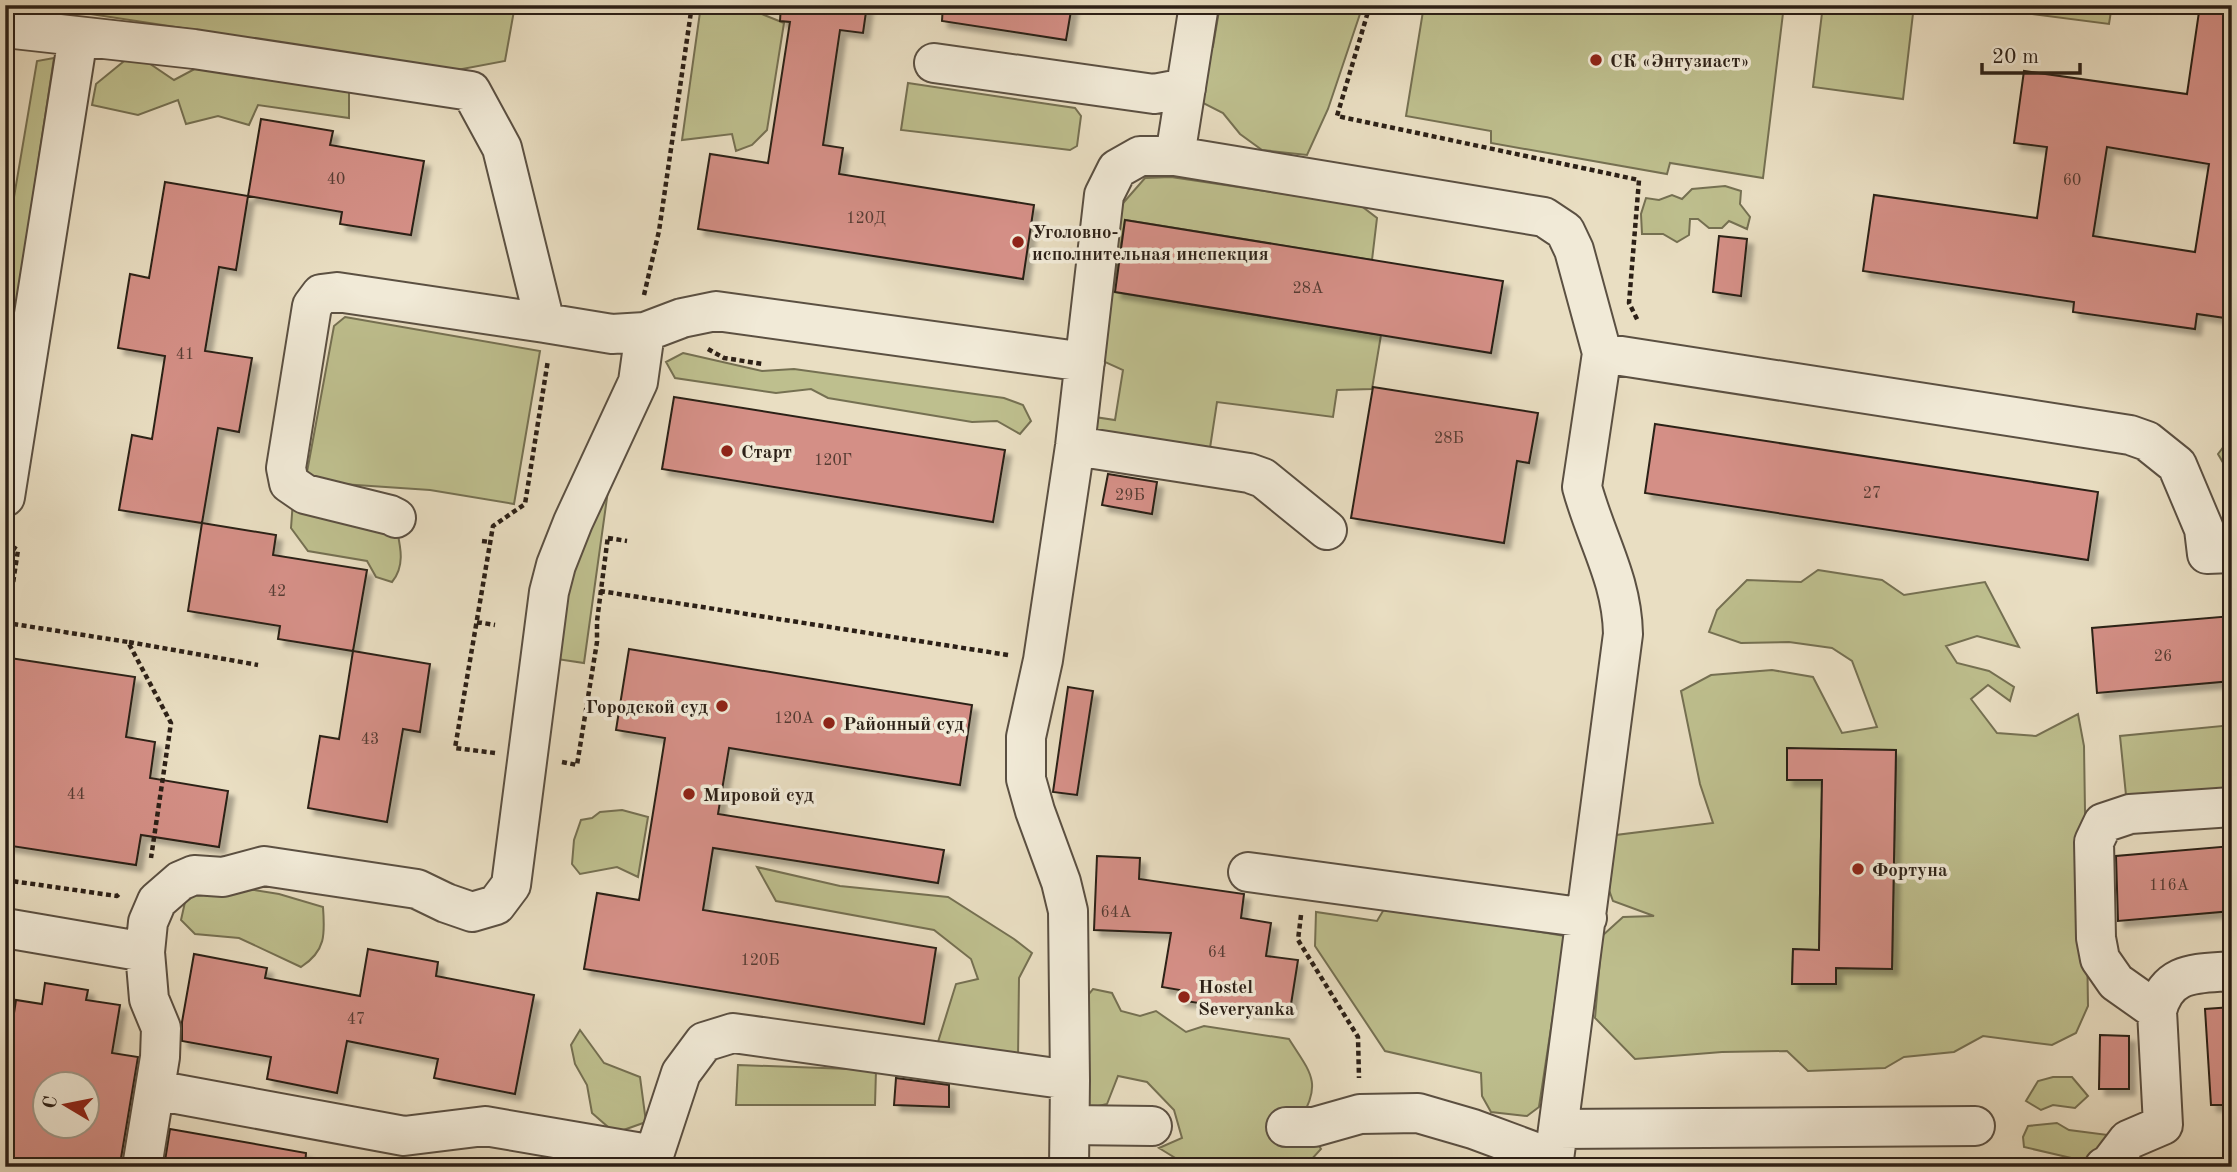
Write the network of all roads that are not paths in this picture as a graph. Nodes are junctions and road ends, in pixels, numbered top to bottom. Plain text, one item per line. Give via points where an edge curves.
1 (1199, 5) edge
2 (21, 22) edge
3 (78, 37) junction
4 (934, 63) dead end
5 (1186, 88) junction
6 (1175, 156) junction
7 (644, 316) junction
8 (547, 341) junction
9 (1602, 353) junction
10 (1085, 362) junction
11 (1075, 446) junction
12 (5, 497) edge
13 (396, 518) dead end
14 (1327, 530) dead end
15 (2232, 553) edge
16 (2232, 807) edge
17 (1248, 872) dead end
18 (1587, 918) junction
19 (5, 928) edge
20 (145, 952) junction
21 (2232, 971) edge
22 (2157, 1011) junction
23 (1070, 1080) junction
24 (155, 1090) junction
25 (1070, 1125) junction
26 (1152, 1126) dead end
27 (1975, 1126) dead end
28 (1286, 1127) dead end
29 (1555, 1152) edge
30 (651, 1161) edge
31 (142, 1167) edge
32 (1069, 1167) edge
33 (2104, 1167) edge

1 - 5 street
2 - 3 street
3 - 8 street via 194,49 471,91 502,148
3 - 12 street
4 - 5 street via 1154,94
5 - 6 street
6 - 9 street via 1544,217 1565,231 1574,250
6 - 10 street via 1140,156 1117,169 1104,195
7 - 8 street via 612,334
7 - 10 street via 682,318 716,312
7 - 20 street via 638,382 573,522 549,592 511,885 496,905 472,912 416,889 264,866 223,877 194,875 158,901 148,922
8 - 13 street via 337,292 321,294 312,306 286,468 289,483 305,494
9 - 15 street via 2130,435 2147,441 2177,465 2204,529 2207,554
9 - 18 street via 1582,487 1617,585 1623,634
10 - 11 street
11 - 14 street via 1249,473 1263,478
11 - 23 street via 1043,660 1026,737 1026,779 1068,911
16 - 22 street via 2130,814 2103,823 2094,842 2100,959 2116,982
17 - 18 street
18 - 29 street
19 - 20 street
20 - 24 street via 149,999 161,1028
21 - 22 street via 2188,975 2169,985 2160,995
22 - 33 street via 2163,1125 2128,1140
23 - 25 street
23 - 30 street via 733,1033 704,1042 681,1073
24 - 30 street via 404,1136 485,1126
24 - 31 street
25 - 26 street
25 - 32 street
27 - 29 street
28 - 29 street via 1314,1127 1360,1114 1418,1113

